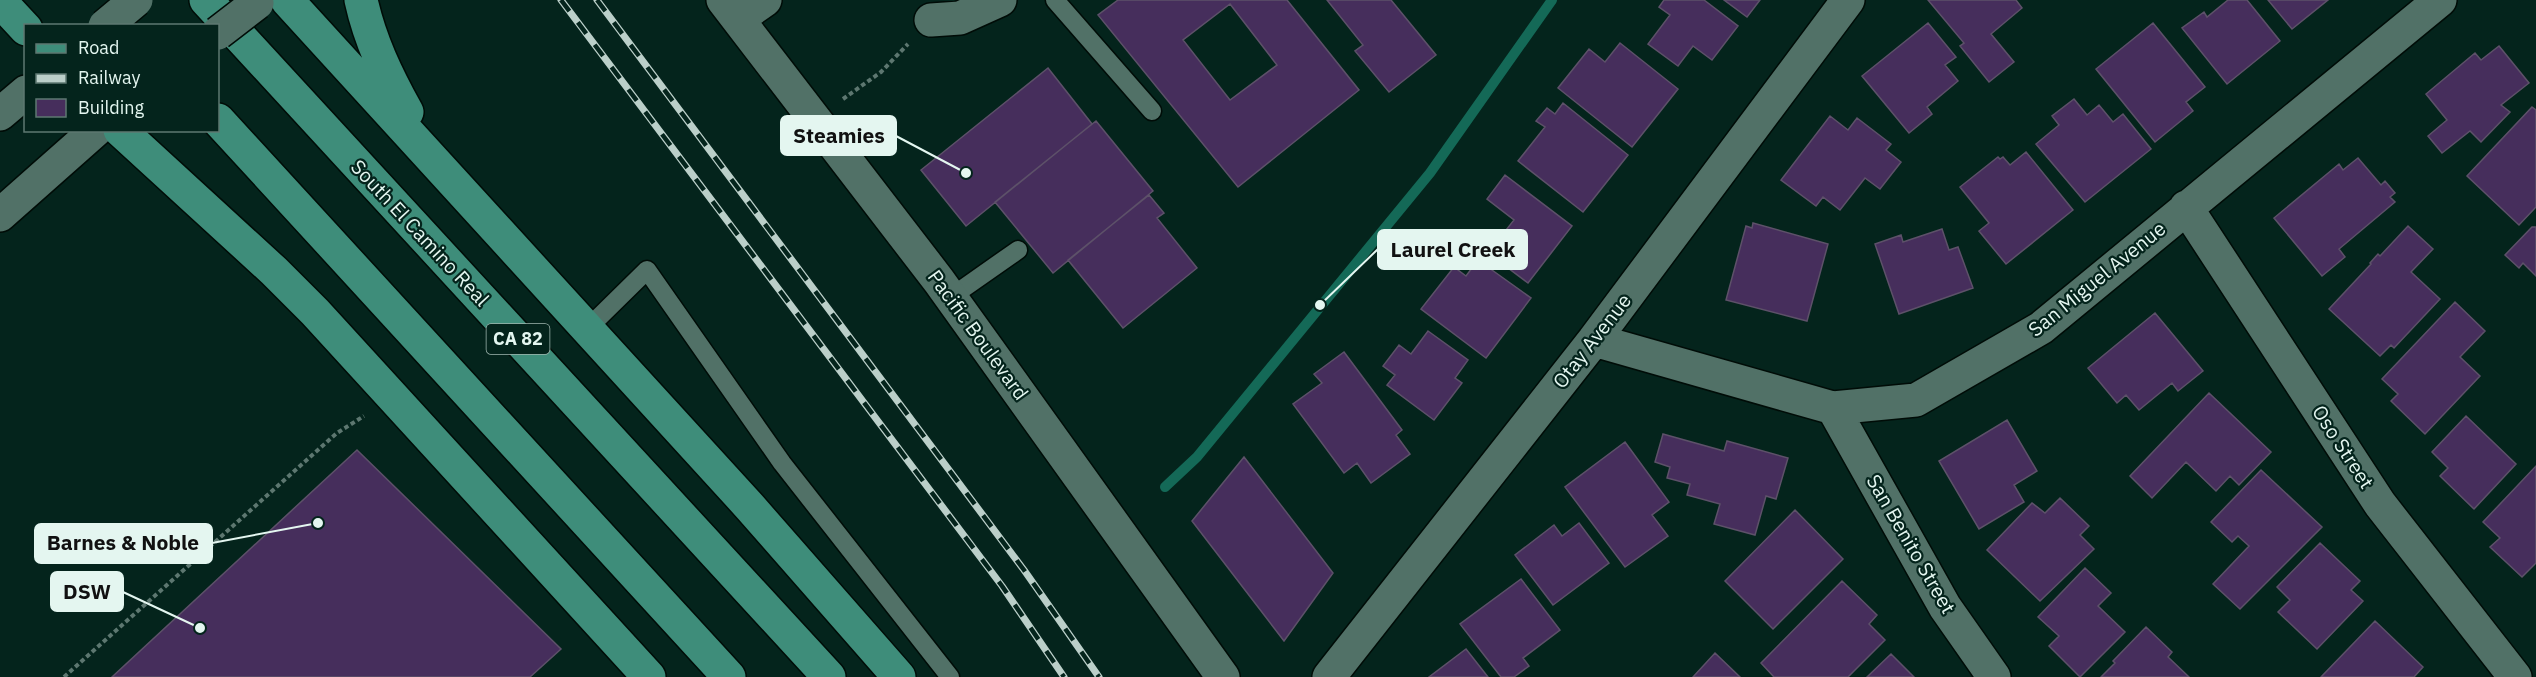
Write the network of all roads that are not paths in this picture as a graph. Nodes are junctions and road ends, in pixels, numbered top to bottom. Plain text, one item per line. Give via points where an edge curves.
1 (108, 0) edge
2 (136, 0) edge
3 (206, 0) edge
4 (361, 0) edge
5 (765, 0) edge
6 (1000, 0) edge
7 (1055, 0) edge
8 (1848, 0) edge
9 (2440, 0) edge
10 (0, 1) edge
11 (268, 1) edge
12 (730, 10) edge
13 (932, 20) road end
14 (107, 24) edge
15 (129, 24) edge
16 (24, 27) edge
17 (219, 32) edge
18 (24, 94) edge
19 (1152, 111) dead end
20 (0, 114) edge
21 (219, 121) edge
22 (94, 132) edge
23 (122, 132) edge
24 (437, 163) junction
25 (2186, 207) junction
26 (0, 215) edge
27 (1018, 250) dead end
28 (951, 297) junction
29 (588, 328) junction
30 (1594, 340) junction
31 (1833, 408) junction
32 (649, 677) edge
33 (729, 677) edge
34 (829, 677) edge
35 (899, 677) edge
36 (950, 677) edge
37 (1223, 677) edge
38 (1329, 677) edge
39 (1994, 677) edge
40 (2515, 677) edge

1 - 15 main road
2 - 14 street, bridge
3 - 34 main road, South El Camino Real / CA 82
4 - 24 main road via 366,25 389,80
5 - 12 street
6 - 13 street via 960,18
7 - 19 lane
8 - 30 street, Otay Avenue
9 - 25 street, San Miguel Avenue
10 - 16 main road
11 - 17 street, bridge
11 - 24 main road
12 - 28 street, Pacific Boulevard
18 - 20 street
21 - 33 main road
22 - 26 street
23 - 32 main road via 315,312
24 - 29 main road
25 - 31 street, San Miguel Avenue via 2041,328 1916,400
25 - 40 street, Oso Street via 2380,504
27 - 28 lane
28 - 37 street, Pacific Boulevard
29 - 35 main road
29 - 36 lane via 647,270 782,463
30 - 31 street, San Miguel Avenue
30 - 38 street, Otay Avenue
31 - 39 street, San Benito Street via 1945,608

